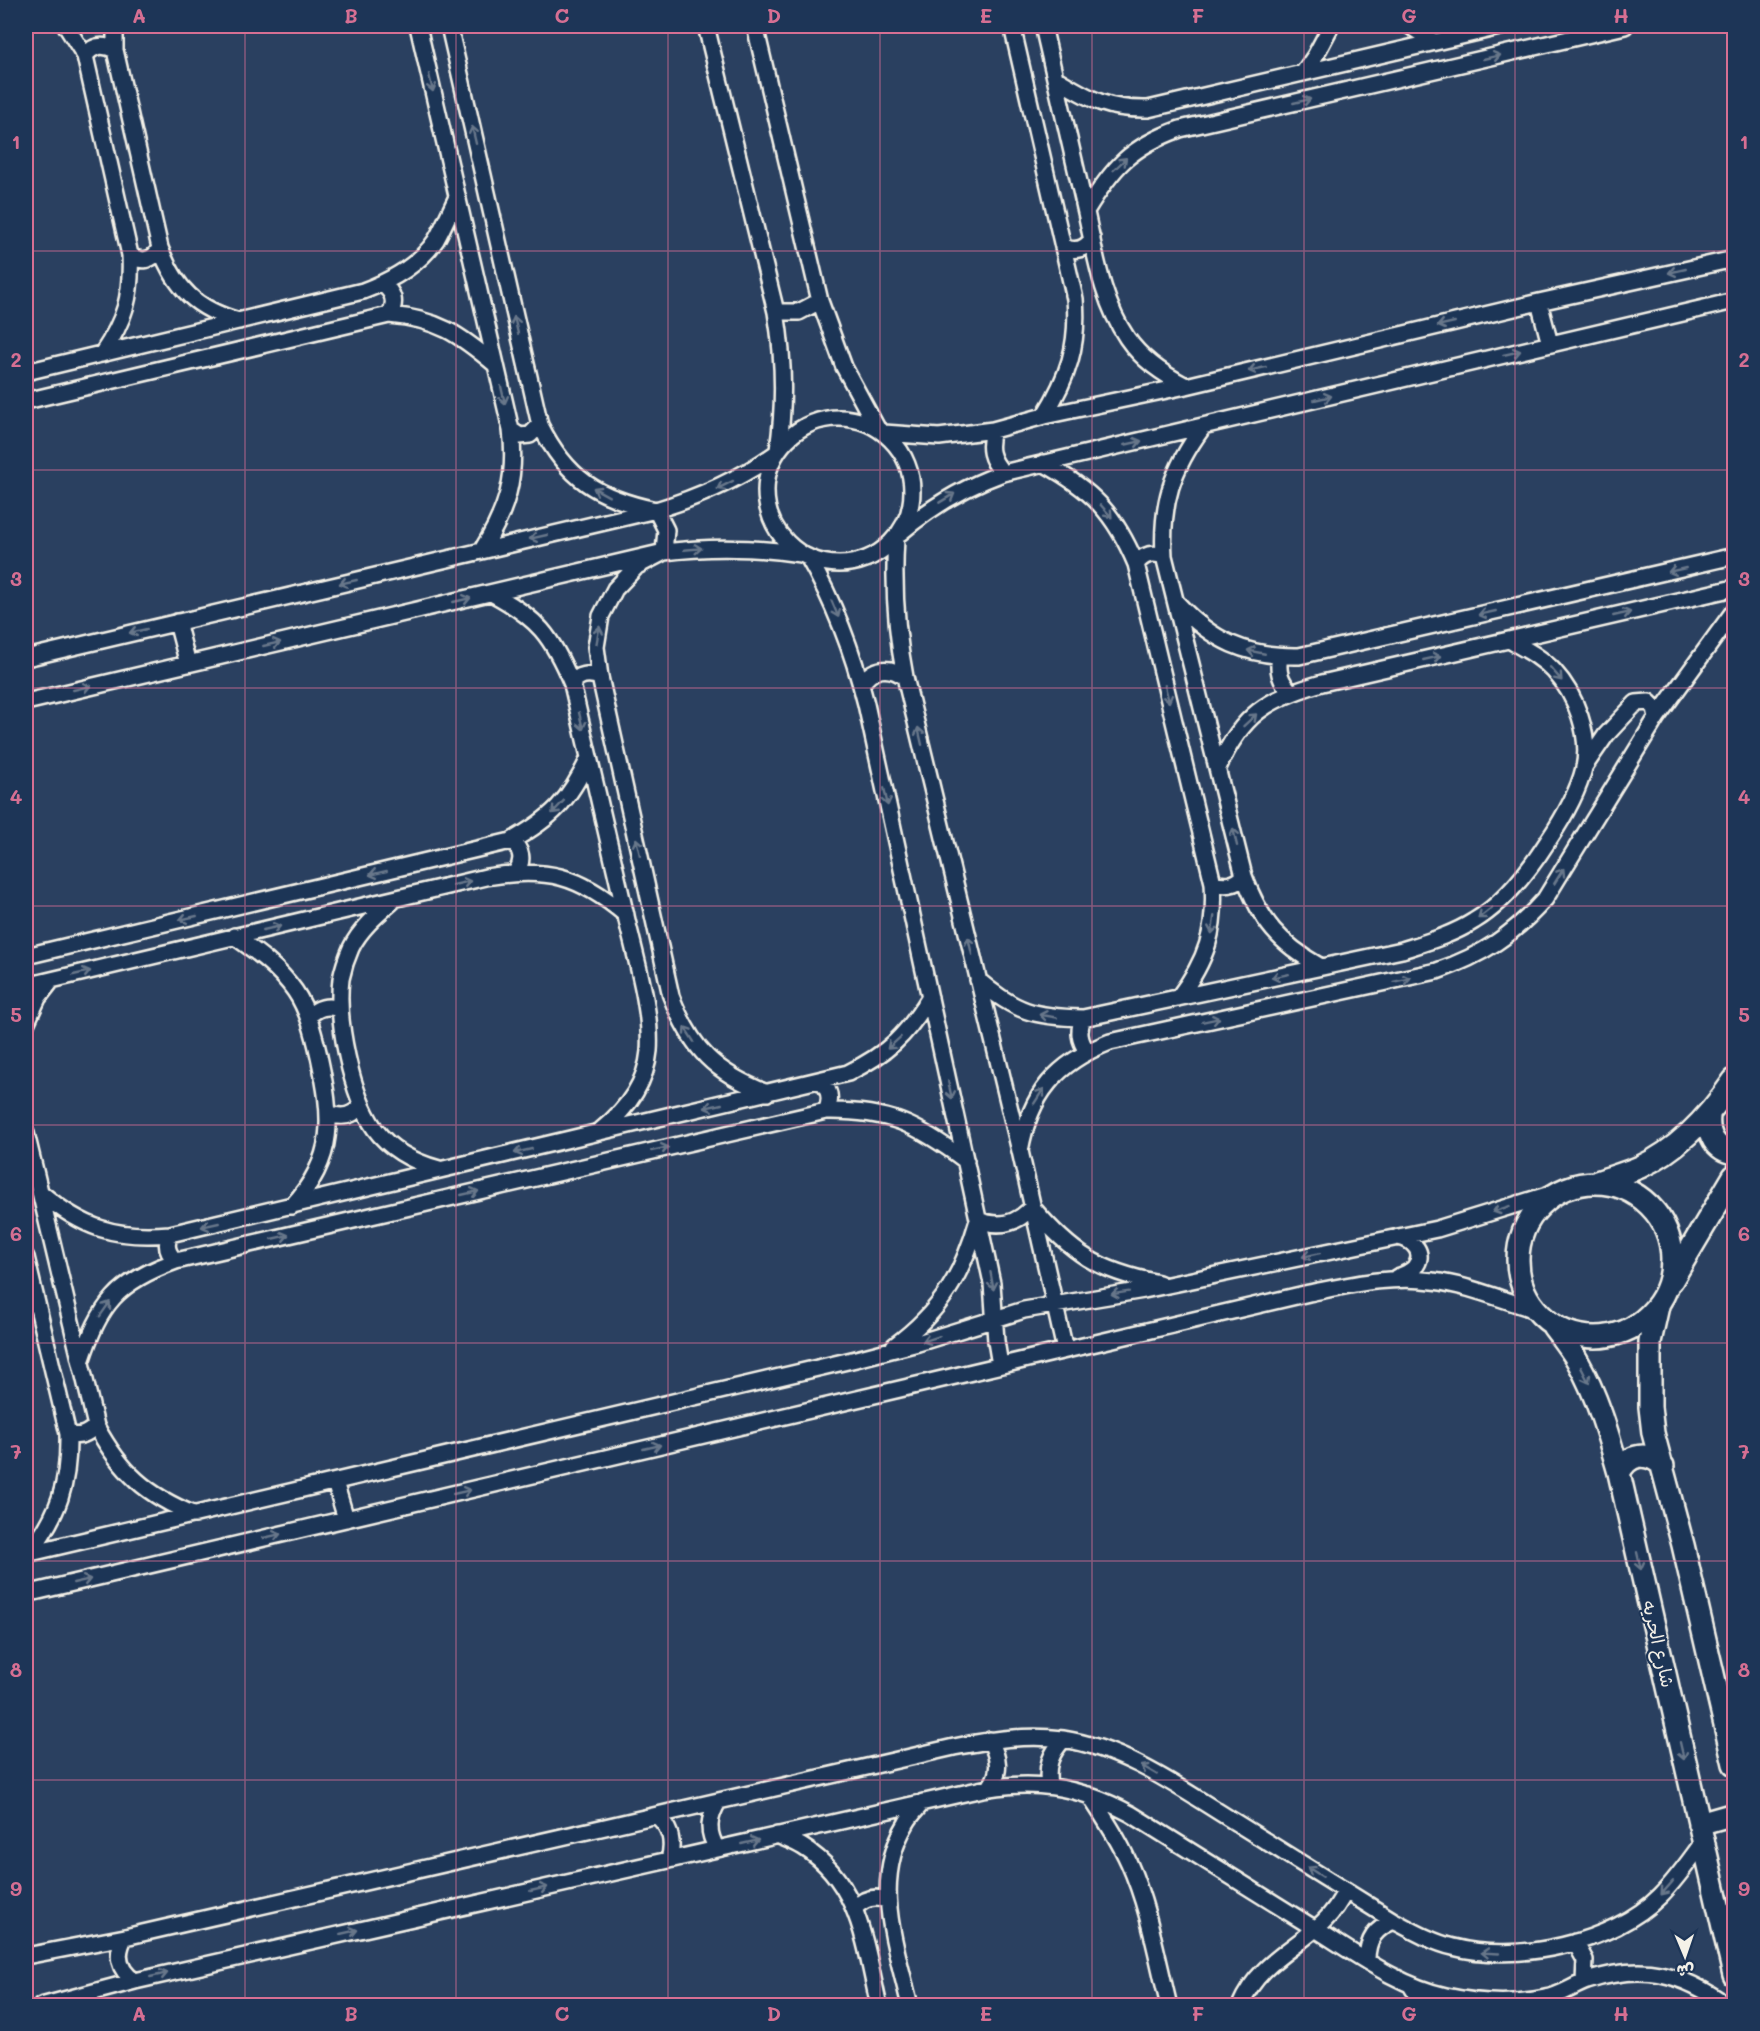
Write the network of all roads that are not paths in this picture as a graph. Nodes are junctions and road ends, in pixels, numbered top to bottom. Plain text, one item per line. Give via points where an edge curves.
1 (66, 26) edge
2 (115, 26) edge
3 (417, 26) edge
4 (449, 26) edge
5 (706, 26) edge
6 (755, 26) edge
7 (1012, 26) edge
8 (1042, 26) edge
9 (1331, 26) edge
10 (1410, 26) edge
11 (1504, 26) edge
12 (1625, 26) edge
13 (1434, 42) junction
14 (115, 50) junction
15 (85, 56) junction
16 (1303, 73) junction
17 (1055, 78) junction
18 (1173, 104) junction
19 (1180, 129) junction
20 (457, 197) junction
21 (1086, 211) junction
22 (1092, 238) junction
23 (1063, 247) junction
24 (160, 248) junction
25 (130, 255) junction
26 (1734, 259) edge
27 (382, 284) junction
28 (820, 301) junction
29 (1734, 301) edge
30 (1539, 302) junction
31 (776, 312) junction
32 (389, 315) junction
33 (242, 321) junction
34 (1550, 344) junction
35 (98, 355) junction
36 (496, 365) junction
37 (26, 372) edge
38 (100, 384) junction
39 (1186, 386) junction
40 (26, 401) edge
41 (1044, 416) junction
42 (540, 425) junction
43 (1203, 427) junction
44 (511, 430) junction
45 (993, 430) junction
46 (880, 431) junction
47 (777, 452) junction
48 (1043, 463) junction
49 (1003, 472) junction
50 (656, 510) junction
51 (898, 536) junction
52 (482, 550) junction
53 (664, 552) junction
54 (805, 556) junction
55 (1164, 556) junction
56 (1734, 556) edge
57 (1136, 564) junction
58 (1734, 588) edge
59 (491, 593) junction
60 (1174, 600) junction
61 (1734, 611) edge
62 (177, 622) junction
63 (1509, 640) junction
64 (1280, 656) junction
65 (26, 658) edge
66 (188, 664) junction
67 (600, 677) junction
68 (905, 677) junction
69 (572, 684) junction
70 (861, 684) junction
71 (1291, 693) junction
72 (26, 702) edge
73 (1657, 717) junction
74 (589, 758) junction
75 (1218, 768) junction
76 (1584, 768) junction
77 (511, 841) junction
78 (516, 872) junction
79 (1244, 876) junction
80 (1213, 883) junction
81 (396, 899) junction
82 (626, 915) junction
83 (234, 936) junction
84 (26, 956) edge
85 (1321, 967) junction
86 (664, 968) junction
87 (639, 973) junction
88 (52, 980) junction
89 (978, 980) junction
90 (26, 986) edge
91 (930, 997) junction
92 (1178, 998) junction
93 (340, 1009) junction
94 (308, 1017) junction
95 (1083, 1018) junction
96 (26, 1024) edge
97 (1087, 1051) junction
98 (1734, 1080) edge
99 (820, 1081) junction
100 (767, 1093) junction
101 (362, 1105) junction
102 (826, 1111) junction
103 (329, 1113) junction
104 (1708, 1116) junction
105 (26, 1133) edge
106 (597, 1133) junction
107 (1020, 1151) junction
108 (1734, 1153) edge
109 (966, 1161) junction
110 (442, 1170) junction
111 (1734, 1176) edge
112 (1597, 1182) junction
113 (1557, 1192) junction
114 (40, 1193) junction
115 (292, 1206) junction
116 (1032, 1207) junction
117 (978, 1220) junction
118 (170, 1234) junction
119 (1398, 1237) junction
120 (26, 1257) edge
121 (176, 1261) junction
122 (1392, 1280) junction
123 (1168, 1284) junction
124 (1669, 1286) junction
125 (1054, 1304) junction
126 (1658, 1306) junction
127 (1536, 1311) junction
128 (995, 1318) junction
129 (1553, 1326) junction
130 (1065, 1350) junction
131 (887, 1352) junction
132 (81, 1362) junction
133 (1000, 1365) junction
134 (96, 1426) junction
135 (68, 1434) junction
136 (1662, 1466) junction
137 (1619, 1473) junction
138 (335, 1482) junction
139 (195, 1515) junction
140 (346, 1519) junction
141 (27, 1554) edge
142 (26, 1594) edge
143 (990, 1740) junction
144 (1064, 1740) junction
145 (1734, 1764) edge
146 (1049, 1786) junction
147 (990, 1787) junction
148 (1089, 1795) junction
149 (718, 1802) junction
150 (923, 1802) junction
151 (1734, 1814) edge
152 (657, 1816) junction
153 (1701, 1833) junction
154 (777, 1835) junction
155 (717, 1849) junction
156 (669, 1860) junction
157 (1346, 1891) junction
158 (887, 1900) junction
159 (855, 1908) junction
160 (1394, 1921) junction
161 (1316, 1929) junction
162 (124, 1937) junction
163 (1575, 1942) junction
164 (26, 1956) edge
165 (1367, 1960) junction
166 (1734, 1975) edge
167 (135, 1981) junction
168 (1584, 1982) junction
169 (1410, 1984) junction
170 (1544, 2002) edge
171 (41, 2006) edge
172 (879, 2006) edge
173 (910, 2006) edge
174 (1168, 2006) edge
175 (1240, 2006) edge
176 (1424, 2006) edge
177 (1728, 2006) edge

1 - 15 street
2 - 14 street
3 -> 20 street
42 -> 4 street
5 - 31 street
6 - 28 street
7 - 23 street
8 - 17 street
9 - 16 street
10 - 13 street
11 - 13 street
19 -> 12 street
13 - 16 street
14 - 15 street via 102,46 89,50
14 - 24 street
15 - 25 street
16 - 18 street
17 - 18 street via 1101,104 1148,109
17 - 21 street
18 - 19 street via 1170,118
21 -> 19 street via 1116,168 1135,151
20 - 27 street via 435,241 402,272
20 - 36 street
21 - 22 street
22 - 23 street via 1080,249
22 - 39 street via 1114,316 1127,338 1143,358
23 - 41 street via 1077,323 1068,372
24 - 25 street via 147,260
24 - 33 street via 168,270 199,305 219,316
25 - 35 street via 129,297 123,317
26 -> 30 street
27 - 32 street via 393,294
27 - 33 street
28 - 31 street via 799,312
28 - 46 street via 844,367
29 - 34 street
30 - 34 street
30 -> 39 street
31 - 47 street via 784,381
32 - 36 street via 434,323 454,332
32 - 38 street
33 - 35 street
43 -> 34 street
35 - 37 street
35 - 38 street
36 -> 44 street
38 - 40 street
39 - 41 street
41 - 45 street
42 - 44 street via 530,435 520,436
50 -> 42 street via 605,495 582,481 563,463
48 -> 43 street
43 - 55 street via 1174,474 1162,529
44 - 52 street via 513,477 507,502
45 - 46 street via 939,436
45 - 49 street via 990,453
46 - 47 street via 860,421 823,420 791,436
46 - 51 street via 897,446 912,480 909,516
47 -> 50 street via 719,488
47 - 54 street via 768,472 768,510 786,542
48 - 49 street
48 -> 57 street via 1068,477 1104,508 1125,538
51 -> 49 street via 948,497
50 -> 52 street
50 - 53 street via 666,530
51 - 54 street via 882,551 864,560 826,563
51 - 68 street via 894,567 896,622
52 -> 62 street
53 -> 54 street via 756,548
53 - 59 street
67 -> 53 street via 596,647 601,616 615,589 637,567
54 -> 70 street via 833,606
55 - 57 street via 1145,555
55 - 60 street
56 -> 64 street via 1318,653
57 -> 80 street
63 -> 58 street
66 -> 59 street
59 - 69 street via 519,608 543,630
64 -> 60 street via 1250,651 1221,640 1195,623
60 - 75 street
61 - 73 street
62 -> 65 street
62 - 66 street
71 -> 63 street
63 -> 76 street via 1533,653 1569,691 1585,741
64 - 71 street via 1280,676
72 -> 66 street
67 - 69 street via 581,676
86 -> 67 street
68 - 70 street via 881,669
89 -> 68 street
69 -> 74 street
70 -> 91 street
75 -> 71 street via 1245,722 1266,705
73 - 76 street via 1649,702 1636,703 1606,735
97 -> 73 street via 1411,978 1486,951 1545,899
74 -> 77 street via 559,808
74 - 82 street
79 -> 75 street
76 -> 85 street via 1572,798 1539,855 1495,905 1475,921 1402,950
77 - 78 street via 521,855
77 -> 84 street
81 -> 78 street
78 - 82 street via 546,873 576,881 602,895
79 - 80 street via 1235,884
79 - 85 street via 1264,921 1299,955
80 -> 92 street via 1215,908 1209,940 1193,979
83 -> 81 street
81 - 93 street via 371,921 352,947 342,977
82 - 87 street
88 -> 83 street
83 - 94 street via 280,972 297,993
85 -> 92 street
86 - 87 street via 653,975
100 -> 86 street via 741,1083 697,1047 681,1023
87 - 106 street via 649,1028 649,1053 643,1076 627,1105
88 - 90 street
88 - 96 street
95 -> 89 street via 1025,1011 999,998
89 - 107 street
91 -> 99 street via 915,1022 888,1049 848,1073
91 -> 109 street
92 - 95 street
93 - 94 street via 326,1006
93 - 101 street
94 - 103 street
95 - 97 street via 1079,1035
107 -> 97 street via 1024,1126 1038,1096 1066,1065
98 - 104 street
99 - 100 street
99 - 102 street via 829,1091
100 -> 106 street
101 - 103 street via 343,1116
101 - 110 street via 375,1129 394,1148 417,1163
102 - 109 street via 886,1115 914,1126
121 -> 102 street
103 - 115 street via 328,1139 320,1164 308,1188
104 - 108 street via 1714,1143
104 - 112 street via 1664,1154 1641,1167
105 - 114 street
106 -> 110 street
107 - 116 street
109 - 117 street
110 - 115 street
111 - 124 street
112 - 113 street
112 - 124 street via 1637,1194 1665,1225 1672,1245
113 -> 119 street
113 - 127 street via 1539,1207 1518,1246 1518,1269 1524,1291
114 - 118 street via 63,1211 115,1233
114 - 132 street
115 -> 118 street
116 - 117 street via 1014,1222 1002,1225
116 - 123 street via 1054,1233 1099,1265
116 - 125 street
117 -> 128 street via 992,1283
117 - 131 street via 955,1282 913,1332
118 - 121 street via 166,1246
119 - 122 street via 1412,1241 1419,1258 1413,1269
119 -> 123 street
120 - 135 street
132 -> 121 street via 105,1307 125,1286 149,1270
122 - 127 street via 1454,1284
122 - 130 street via 1309,1293
123 -> 125 street
124 - 126 street
125 - 128 street
125 - 130 street
126 - 129 street via 1641,1323 1621,1334 1598,1338 1574,1335
126 - 136 street via 1650,1342 1650,1407
127 - 129 street
128 -> 131 street
128 - 133 street
129 -> 137 street, شارع الحريه via 1576,1358 1595,1395
130 - 133 street
131 - 138 street
132 - 134 street
140 -> 133 street
134 - 135 street via 86,1434
134 - 139 street via 109,1450 146,1490
135 - 141 street via 69,1460 62,1494 44,1533
136 - 137 street via 1639,1455 1630,1458
136 - 145 street
137 -> 153 street, شارع الحريه
138 - 139 street
138 - 140 street
139 - 141 street
142 -> 140 street
143 - 144 street
143 - 147 street via 999,1766
143 - 149 street
144 - 146 street via 1049,1761
157 -> 144 street via 1134,1762
146 - 147 street
146 - 148 street
147 - 150 street
148 - 161 street via 1131,1814
148 - 174 street via 1111,1828 1143,1900
149 - 152 street
149 - 155 street via 709,1830
150 - 154 street
150 - 158 street via 894,1847
151 - 153 street
152 - 156 street via 672,1840
152 - 162 street
153 -> 163 street via 1659,1897 1634,1917
153 - 166 street, شارع الحريه
155 -> 154 street
154 - 159 street via 824,1863
155 - 156 street
167 -> 156 street
157 - 160 street
157 - 161 street via 1334,1912
158 - 159 street via 866,1899
158 - 173 street
159 - 172 street
163 -> 160 street via 1514,1954 1483,1953 1424,1937
160 - 165 street via 1376,1931 1370,1940
161 - 165 street
161 - 175 street via 1259,1973
162 - 164 street
162 - 167 street via 119,1961
163 - 168 street via 1585,1960
165 - 169 street
167 - 171 street
168 - 170 street
168 - 177 street via 1614,1973 1643,1971 1698,1986
169 - 170 street via 1478,2002
169 - 176 street

